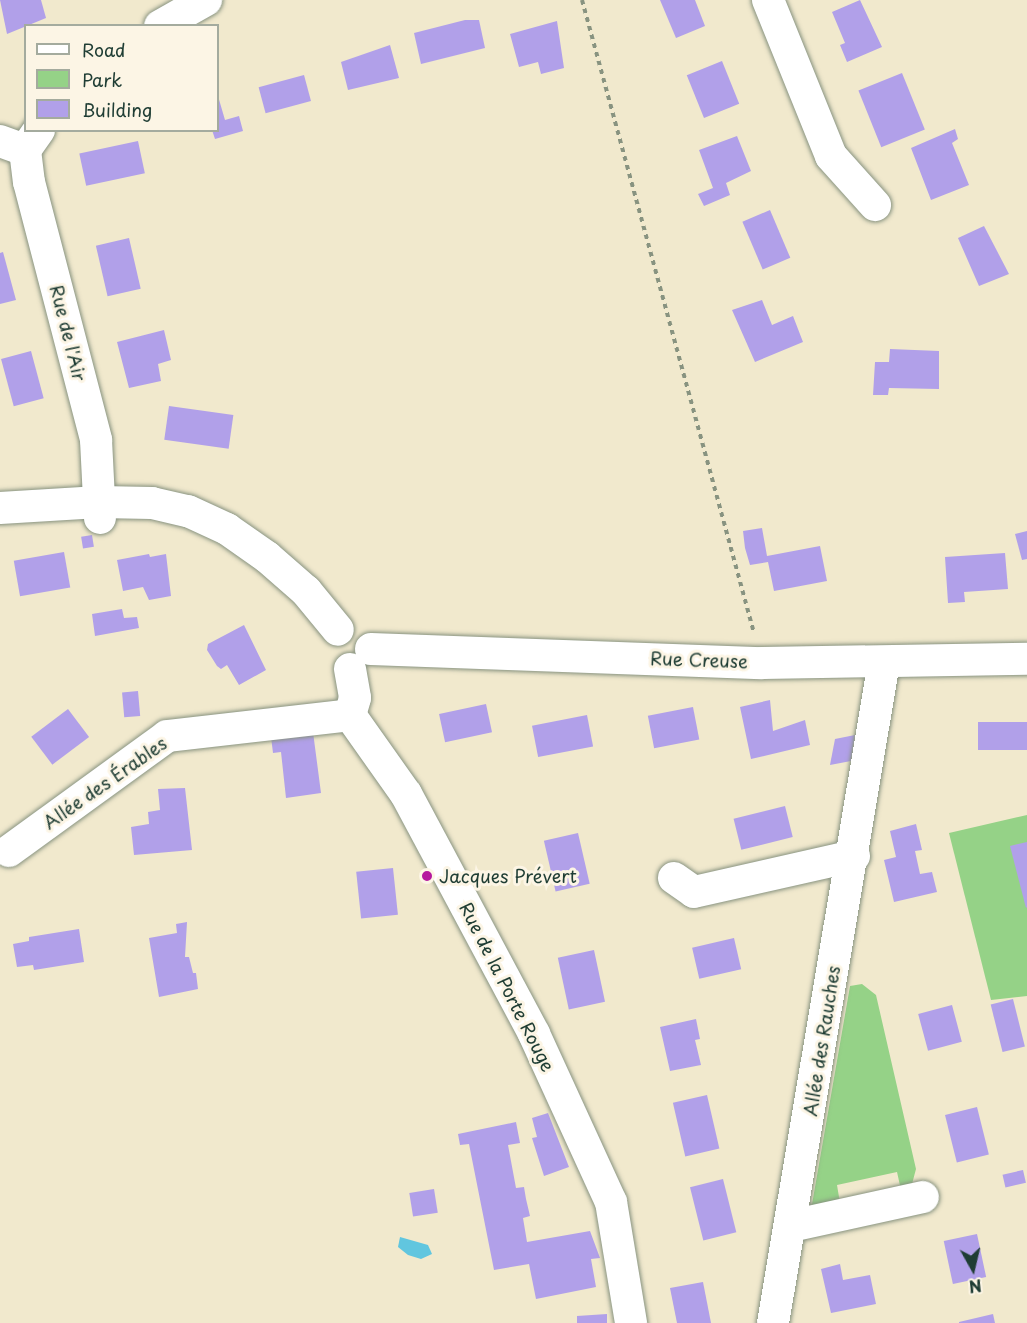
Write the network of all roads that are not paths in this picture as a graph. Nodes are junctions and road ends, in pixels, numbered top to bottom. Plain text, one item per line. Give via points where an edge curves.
1 (206, 0) edge
2 (768, 0) edge
3 (164, 24) edge
4 (21, 140) edge
5 (875, 205) dead end
6 (0, 508) edge
7 (99, 510) junction
8 (361, 659) junction
9 (1027, 659) edge
10 (884, 662) junction
11 (350, 715) junction
12 (9, 851) dead end
13 (854, 856) junction
14 (674, 878) dead end
15 (923, 1197) dead end
16 (791, 1226) junction
17 (631, 1323) edge
18 (773, 1323) edge

1 - 3 street
2 - 5 street via 831,156
4 - 7 street, Rue de l'Air via 96,440
6 - 7 street
7 - 8 street via 152,503 188,511 227,529 306,591 338,630 330,640 329,654 337,665
8 - 10 street, Rue Creuse
8 - 11 street
9 - 10 street, Rue Creuse
10 - 13 street, Allée des Rauches
11 - 12 street, Allée des Érables via 167,736
11 - 17 street, Rue de la Porte Rouge via 401,785 534,1034 611,1202
13 - 14 street via 694,892
13 - 16 street, Allée des Rauches
15 - 16 street
16 - 18 street, Allée des Rauches

